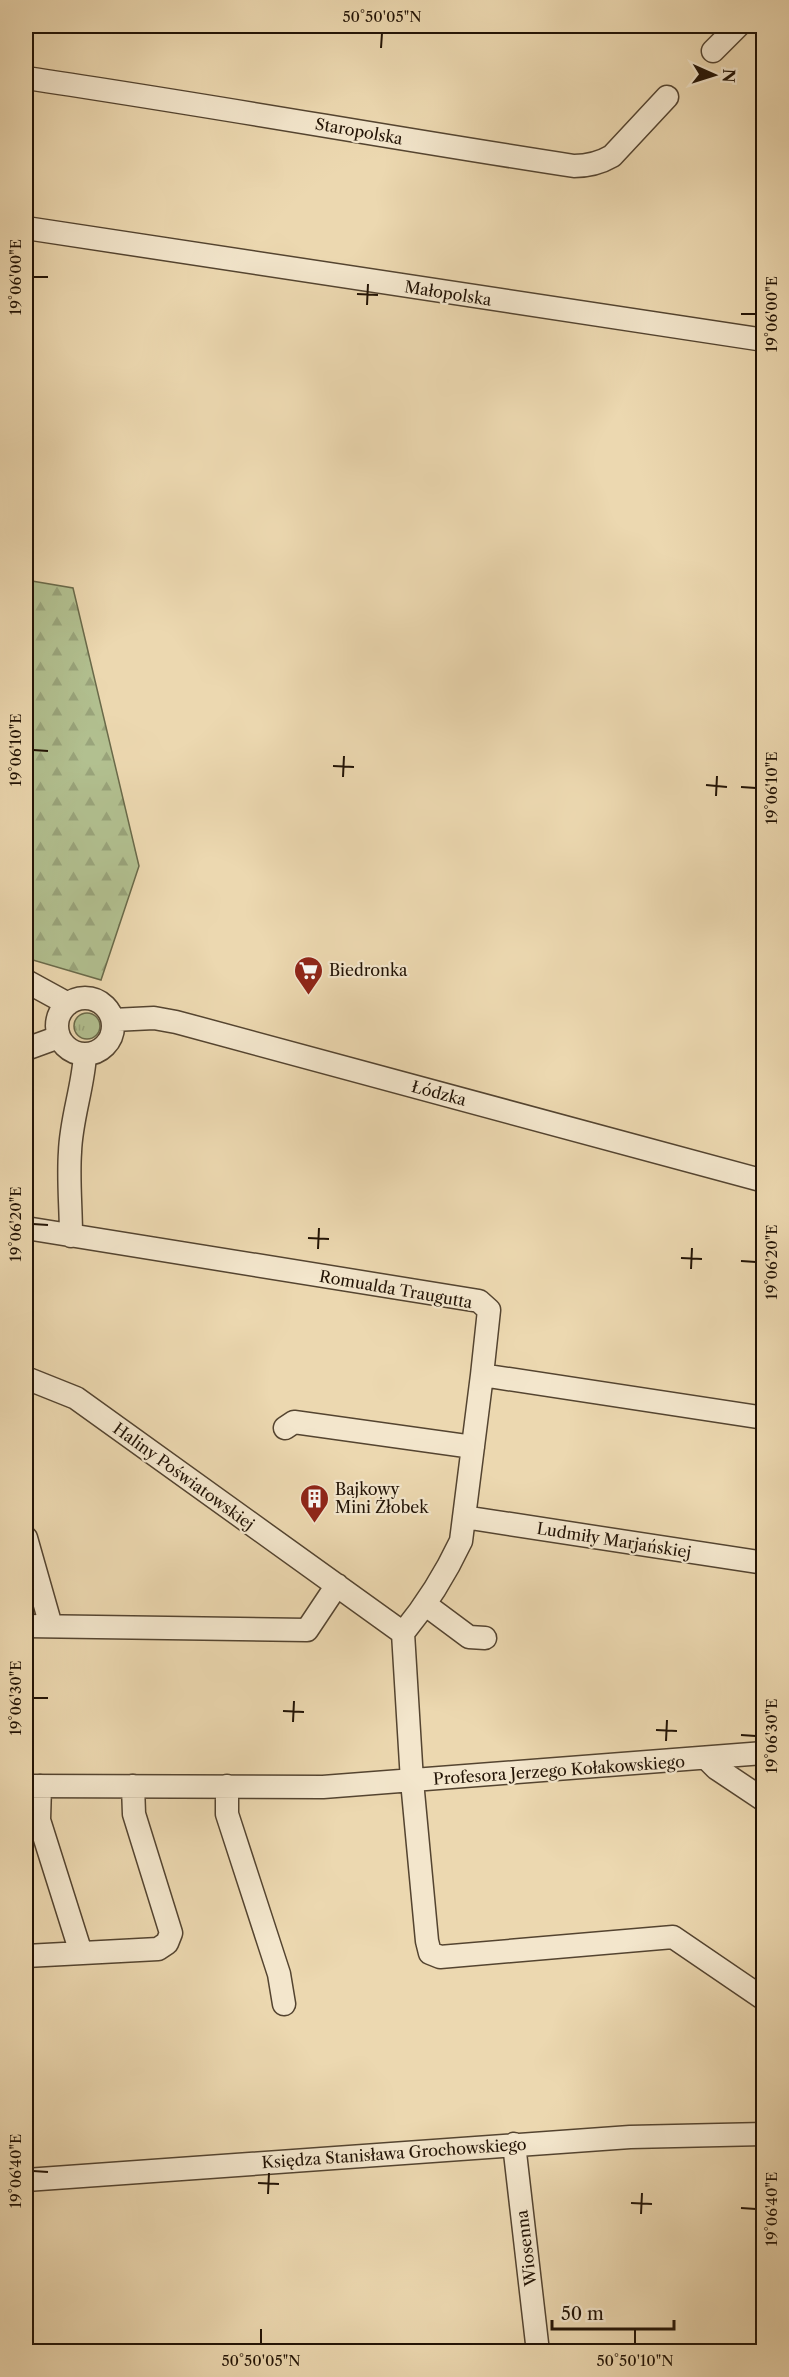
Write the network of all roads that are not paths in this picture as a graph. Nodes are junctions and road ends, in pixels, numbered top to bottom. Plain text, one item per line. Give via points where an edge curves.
1 (738, 26) edge
2 (713, 51) dead end
3 (26, 78) edge
4 (667, 97) dead end
5 (26, 228) edge
6 (764, 340) edge
7 (26, 981) edge
8 (68, 1004) junction
9 (113, 1020) junction
10 (59, 1037) junction
11 (26, 1049) edge
12 (85, 1055) junction
13 (764, 1181) edge
14 (26, 1228) edge
15 (71, 1236) junction
16 (482, 1375) junction
17 (26, 1378) edge
18 (764, 1418) edge
19 (285, 1428) dead end
20 (473, 1447) junction
21 (464, 1517) junction
22 (26, 1538) edge
23 (764, 1563) edge
24 (337, 1585) junction
25 (426, 1605) junction
26 (26, 1626) edge
27 (51, 1626) junction
28 (403, 1633) junction
29 (485, 1638) dead end
30 (764, 1753) edge
31 (706, 1758) junction
32 (412, 1781) junction
33 (33, 1786) edge
34 (134, 1786) junction
35 (227, 1786) junction
36 (764, 1800) edge
37 (81, 1953) junction
38 (26, 1956) edge
39 (761, 1997) dead end
40 (284, 2004) dead end
41 (764, 2134) edge
42 (514, 2144) junction
43 (26, 2180) edge
44 (538, 2352) edge

1 - 2 street
3 - 4 street, Staropolska via 574,166 612,156
5 - 6 street, Małopolska
7 - 8 street
8 - 9 street via 81,999 95,1000
8 - 10 street via 57,1022
9 - 12 street via 113,1033 107,1044
9 - 13 street, Łódzka via 154,1017 176,1022
10 - 11 street
10 - 12 street via 67,1048
12 - 15 street via 69,1153
14 - 15 street, Romualda Traugutta
15 - 16 street, Romualda Traugutta via 479,1301 489,1310
16 - 18 street
16 - 20 street
17 - 24 street, Haliny Poświatowskiej via 76,1398
19 - 20 street via 294,1422
20 - 21 street
21 - 23 street, Ludmiły Marjańskiej
21 - 25 street via 461,1541
22 - 27 street
24 - 27 street via 307,1630
24 - 28 street, Haliny Poświatowskiej
25 - 28 street
25 - 29 street via 468,1637
26 - 27 street
28 - 32 street
30 - 31 street, Profesora Jerzego Kołakowskiego
31 - 32 street, Profesora Jerzego Kołakowskiego
31 - 36 street, Profesora Jerzego Kołakowskiego
32 - 35 street, Profesora Jerzego Kołakowskiego
32 - 39 street, Profesora Jerzego Kołakowskiego via 430,1953 440,1958 673,1937
33 - 34 street, Profesora Jerzego Kołakowskiego
33 - 37 street, Profesora Jerzego Kołakowskiego via 39,1820
34 - 35 street, Profesora Jerzego Kołakowskiego
34 - 37 street via 134,1814 171,1933 167,1943 158,1949
35 - 40 street via 227,1814 279,1974
37 - 38 street
41 - 42 street, Księdza Stanisława Grochowskiego
42 - 43 street, Księdza Stanisława Grochowskiego
42 - 44 street, Wiosenna

